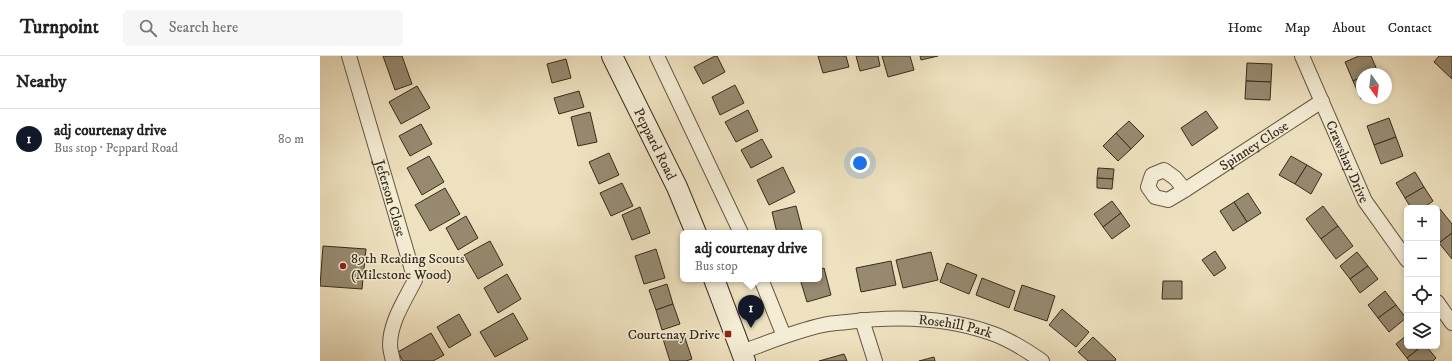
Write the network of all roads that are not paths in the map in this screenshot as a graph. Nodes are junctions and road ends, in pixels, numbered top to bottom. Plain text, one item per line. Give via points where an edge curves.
1 (349, 56) edge
2 (657, 56) edge
3 (1302, 56) edge
4 (617, 58) edge
5 (1322, 101) junction
6 (1184, 190) dead end
7 (695, 230) edge
8 (740, 230) edge
9 (1404, 256) edge
10 (715, 282) edge
11 (762, 282) edge
12 (1440, 306) edge
13 (862, 320) junction
14 (1452, 323) edge
15 (784, 336) junction
16 (744, 356) edge
17 (393, 361) edge
18 (875, 361) edge
19 (1042, 361) edge

1 - 17 street, Jeferson Close via 415,280 394,326 390,345
2 - 8 street
3 - 5 street, Crawshay Drive
4 - 7 main road, Peppard Road via 678,187
5 - 6 street, Spinney Close
5 - 9 street, Crawshay Drive via 1365,201
10 - 16 main road
11 - 15 street
12 - 14 street
13 - 15 street, Rosehill Park via 824,324
13 - 18 street
13 - 19 street, Rosehill Park via 908,319 956,324 992,333
15 - 16 street, Rosehill Park

